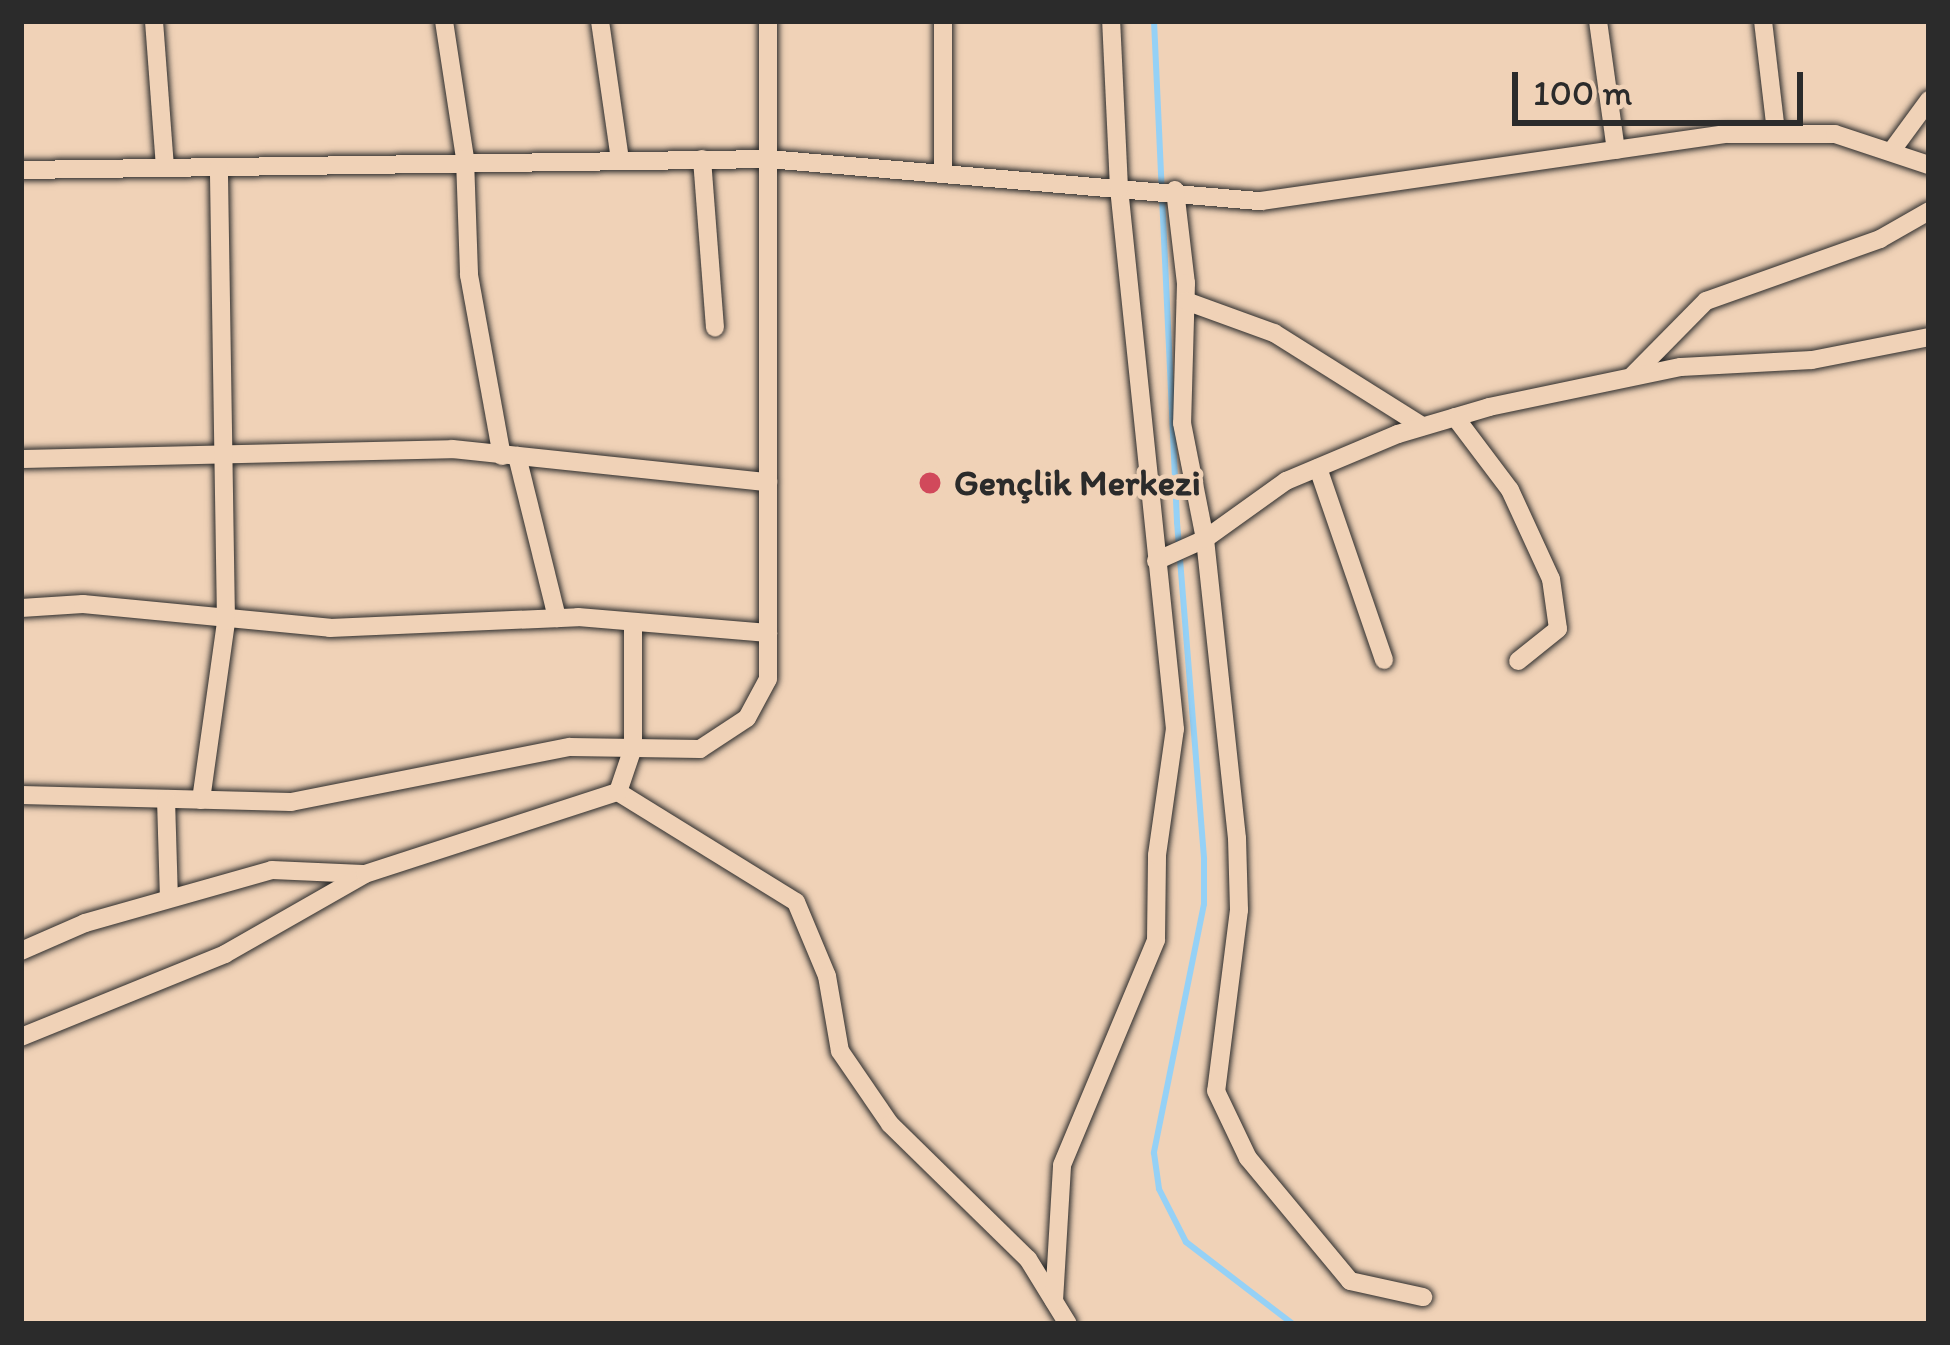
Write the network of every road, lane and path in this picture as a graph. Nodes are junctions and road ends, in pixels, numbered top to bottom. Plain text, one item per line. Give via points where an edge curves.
1 (154, 21) edge
2 (444, 21) edge
3 (600, 21) edge
4 (768, 21) edge
5 (943, 21) edge
6 (1111, 21) edge
7 (1598, 21) edge
8 (1763, 21) edge
9 (1929, 100) edge
10 (1776, 132) junction
11 (1893, 149) junction
12 (1616, 150) junction
13 (465, 159) junction
14 (620, 159) junction
15 (702, 159) junction
16 (768, 159) junction
17 (1929, 165) edge
18 (219, 167) junction
19 (165, 168) junction
20 (21, 170) edge
21 (943, 174) junction
22 (1125, 188) junction
23 (1175, 190) junction
24 (1929, 211) edge
25 (1186, 302) junction
26 (716, 328) dead end
27 (1929, 337) edge
28 (1633, 375) junction
29 (1455, 417) junction
30 (1422, 426) junction
31 (217, 456) junction
32 (509, 456) junction
33 (21, 459) edge
34 (1318, 468) junction
35 (768, 482) junction
36 (1200, 541) junction
37 (1162, 558) junction
38 (21, 608) edge
39 (557, 618) junction
40 (226, 621) junction
41 (633, 623) junction
42 (768, 633) junction
43 (1384, 660) dead end
44 (1518, 661) dead end
45 (633, 748) junction
46 (618, 792) junction
47 (21, 796) edge
48 (166, 799) junction
49 (201, 800) junction
50 (365, 874) junction
51 (169, 898) junction
52 (21, 951) edge
53 (21, 1037) edge
54 (1424, 1298) dead end
55 (1054, 1301) junction
56 (1068, 1324) edge

1 - 19 street
2 - 13 street
3 - 14 street
4 - 16 street
5 - 21 street
6 - 22 street
7 - 12 street
8 - 10 street
9 - 11 street
10 - 11 street via 1835,134
10 - 12 street
11 - 17 street
12 - 23 street via 1261,201
13 - 14 street
13 - 18 street
13 - 32 street via 469,275
14 - 15 street
15 - 16 street
15 - 26 street
16 - 21 street
16 - 35 street
18 - 19 street
18 - 31 street
19 - 20 street
21 - 22 street
22 - 23 street
22 - 37 street
23 - 25 street
24 - 28 street via 1880,239 1706,301
25 - 30 street via 1274,333
25 - 36 street via 1183,423
27 - 28 street via 1812,360
28 - 29 street
29 - 30 street
29 - 44 street via 1510,490 1551,579 1558,629
30 - 34 street
31 - 32 street via 452,448
31 - 33 street
31 - 40 street
32 - 35 street
32 - 39 street
34 - 36 street
34 - 43 street
35 - 42 street
36 - 37 street
36 - 54 street via 1239,910 1216,1091 1248,1159 1350,1281
37 - 55 street via 1175,729 1157,855 1156,940 1062,1165
38 - 40 street via 83,604
39 - 40 street via 330,628
39 - 41 street
40 - 49 street
41 - 42 street
41 - 45 street
42 - 45 street via 768,679 746,718 700,748
45 - 46 street
45 - 49 street via 570,747 291,802
46 - 50 street
46 - 55 street via 796,902 827,976 840,1051 890,1124 1028,1259
47 - 48 street
48 - 49 street
48 - 51 street
50 - 51 street via 272,870
50 - 53 street via 225,954
51 - 52 street
55 - 56 street

